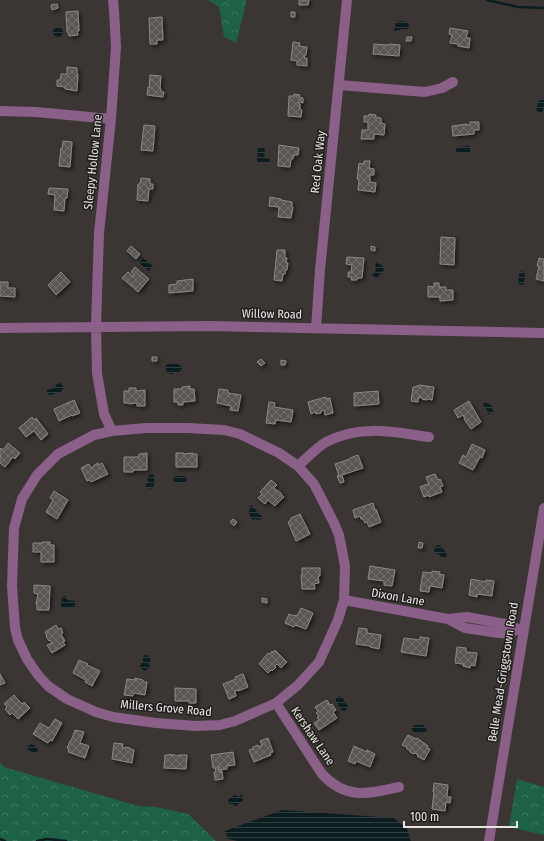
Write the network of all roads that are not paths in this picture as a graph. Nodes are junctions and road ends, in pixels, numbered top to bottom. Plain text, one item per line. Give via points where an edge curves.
1 (113, 0) edge
2 (347, 0) edge
3 (453, 82) dead end
4 (339, 85) junction
5 (0, 111) edge
6 (111, 119) junction
7 (96, 326) junction
8 (0, 328) edge
9 (316, 328) junction
10 (544, 333) edge
11 (112, 431) junction
12 (429, 436) dead end
13 (298, 466) junction
14 (544, 508) edge
15 (543, 520) edge
16 (344, 600) junction
17 (520, 630) junction
18 (276, 703) junction
19 (399, 787) dead end
20 (489, 841) edge

1 - 6 street, Sleepy Hollow Lane via 116,47
2 - 4 street, Red Oak Way
3 - 4 street via 425,92
4 - 9 street, Red Oak Way
5 - 6 street
6 - 7 street, Sleepy Hollow Lane via 99,234
7 - 8 street, Willow Road
7 - 9 street, Willow Road
7 - 11 street via 97,373 104,414
9 - 10 street, Willow Road
11 - 13 street, Millers Grove Road via 146,428 224,430 240,434 279,453
11 - 18 street, Millers Grove Road via 94,435 58,454 37,475 22,499 14,528 12,586 15,628 27,659 48,686 67,699 113,717 196,726 220,725
12 - 13 street via 373,430 350,433 327,442
13 - 16 street, Millers Grove Road via 314,484 339,535 345,566
14 - 15 street, Belle Mead-Griggstown Road
15 - 17 street, Belle Mead-Griggstown Road
16 - 17 street, Dixon Lane via 448,619 468,617 511,625
16 - 18 street, Millers Grove Road via 319,662 298,685
17 - 20 street, Belle Mead-Griggstown Road
18 - 19 street, Kershaw Lane via 329,782 349,792 362,794

